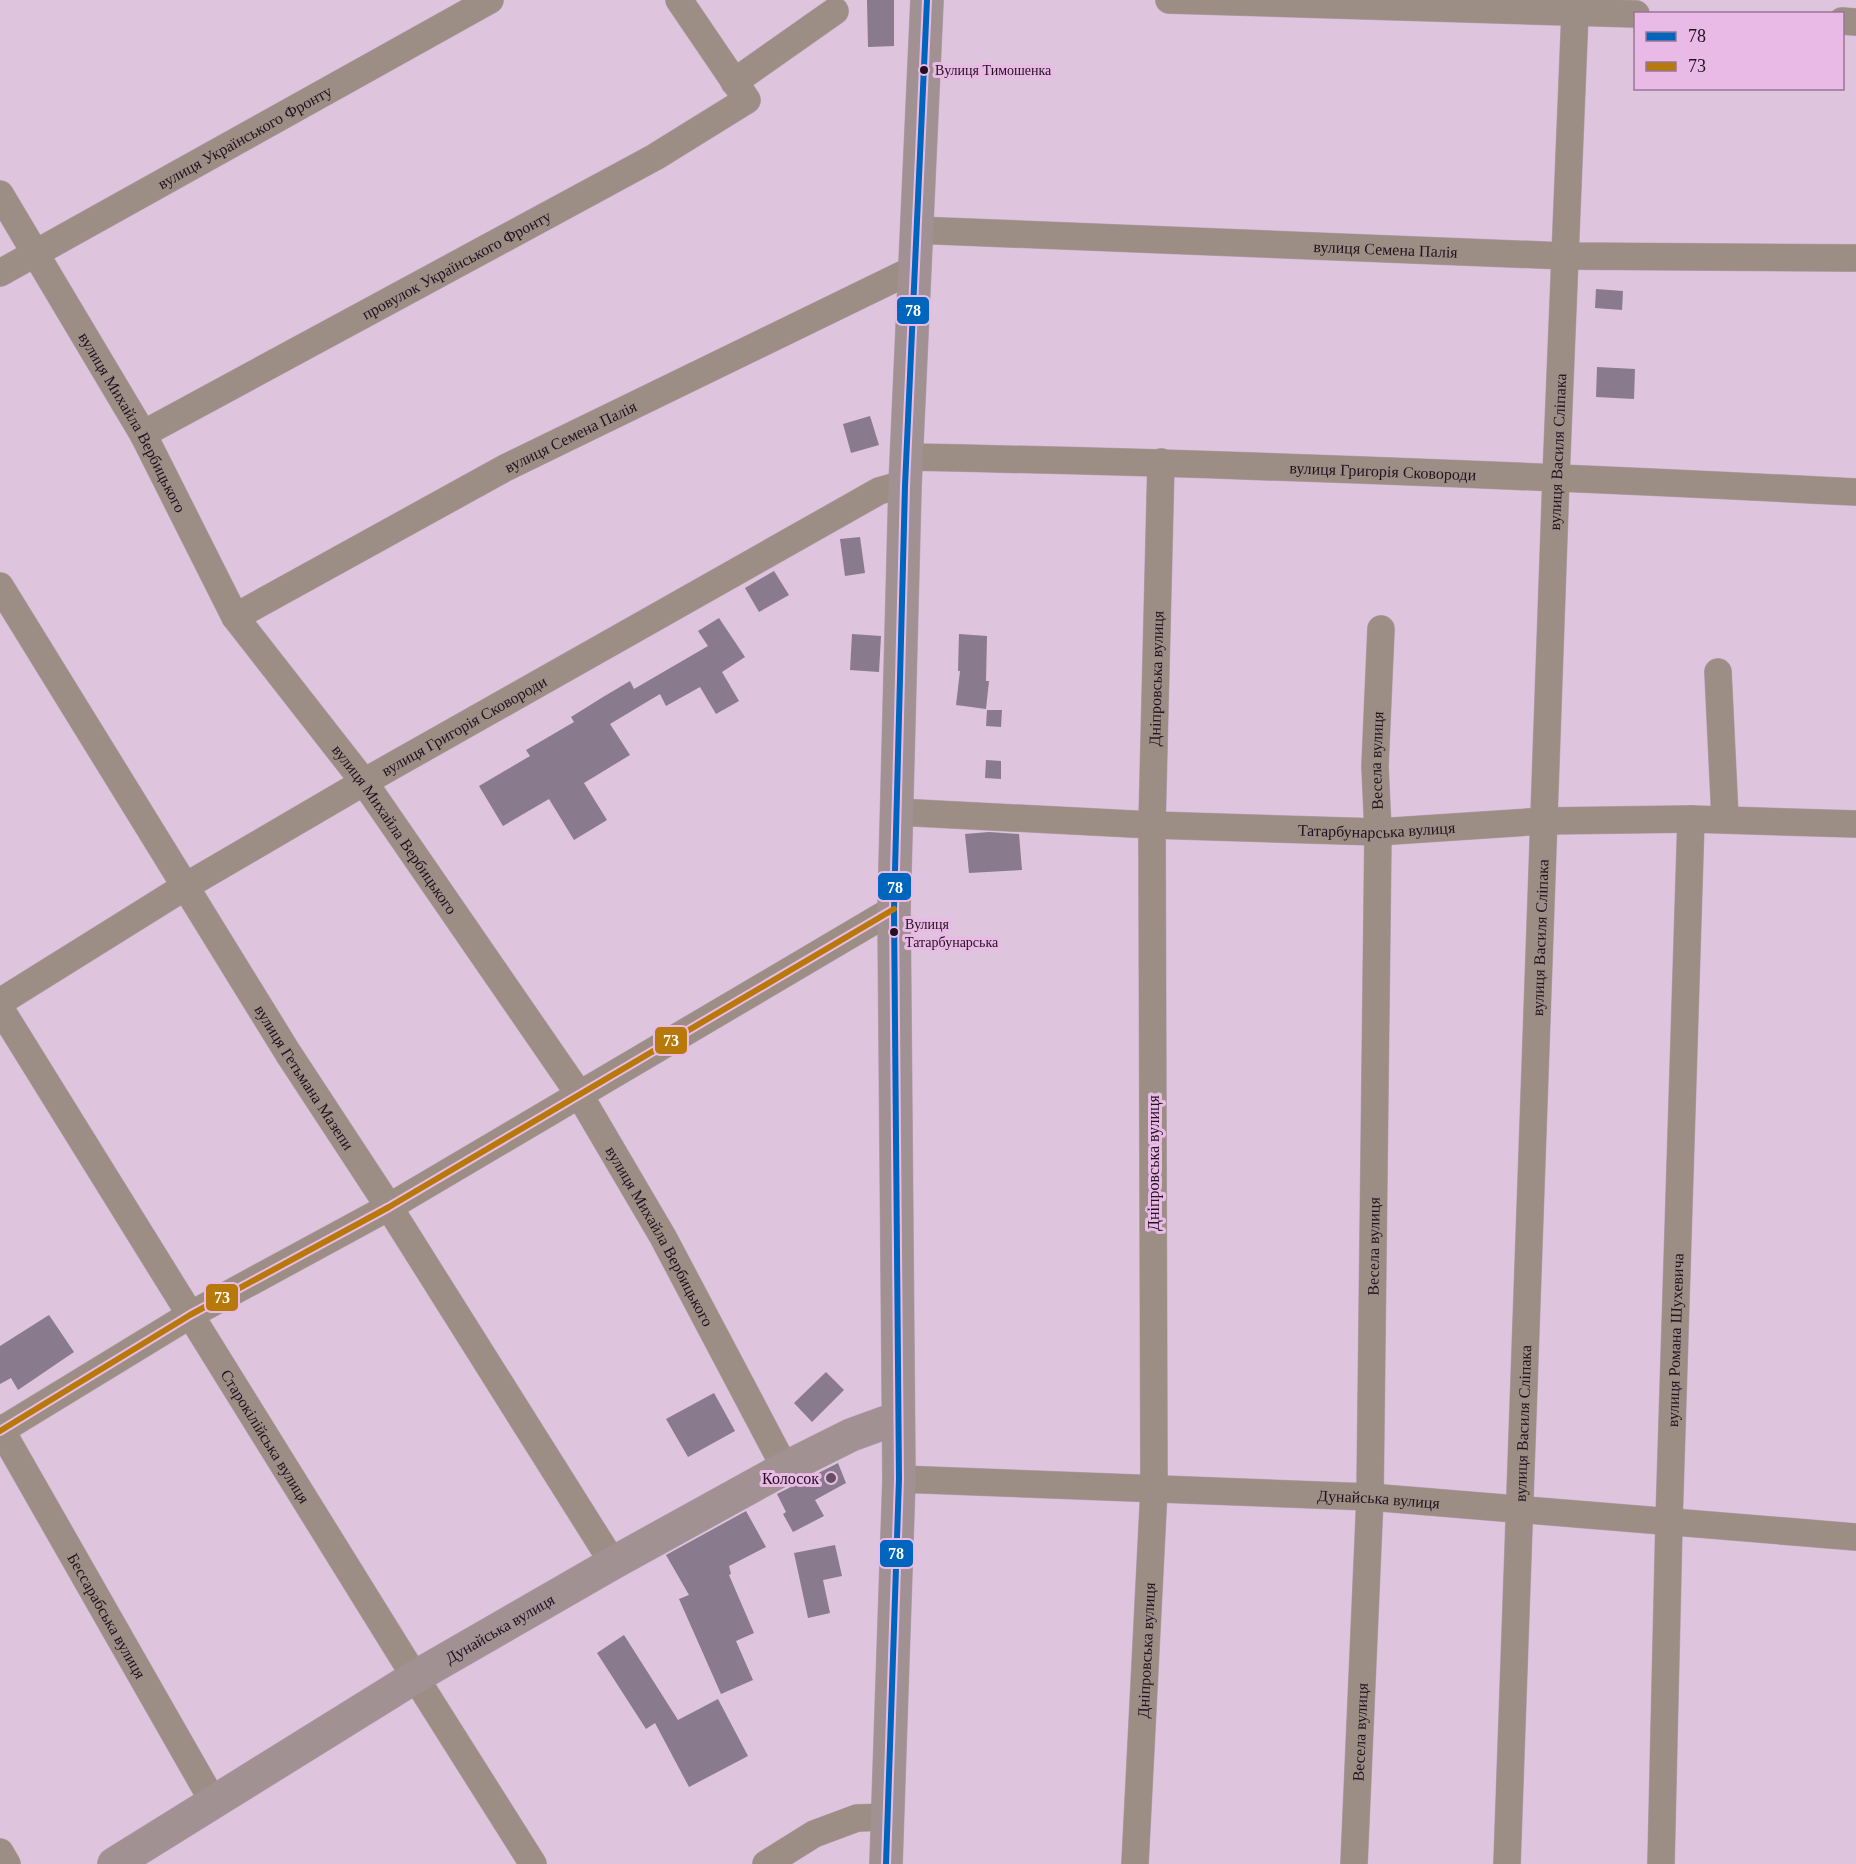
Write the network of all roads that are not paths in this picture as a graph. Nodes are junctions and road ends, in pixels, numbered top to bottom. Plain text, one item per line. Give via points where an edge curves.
1 (490, 0) edge
2 (679, 0) edge
3 (927, 0) edge
4 (1169, 0) edge
5 (835, 11) dead end
6 (1575, 12) junction
7 (1634, 14) edge
8 (734, 82) junction
9 (0, 194) edge
10 (915, 230) junction
11 (35, 253) junction
12 (1565, 256) junction
13 (1856, 258) edge
14 (914, 269) junction
15 (0, 273) edge
16 (143, 434) junction
17 (1161, 462) junction
18 (906, 472) junction
19 (1556, 477) junction
20 (1856, 492) edge
21 (0, 586) edge
22 (235, 617) junction
23 (1381, 629) dead end
24 (1718, 672) dead end
25 (364, 782) junction
26 (897, 812) junction
27 (1725, 818) junction
28 (1690, 819) junction
29 (1544, 821) junction
30 (1856, 824) edge
31 (1152, 825) junction
32 (1378, 832) junction
33 (186, 886) junction
34 (894, 909) junction
35 (0, 1002) edge
36 (0, 1008) edge
37 (579, 1094) junction
38 (389, 1207) junction
39 (189, 1315) junction
40 (898, 1422) junction
41 (0, 1430) edge
42 (785, 1468) junction
43 (899, 1479) junction
44 (1154, 1489) junction
45 (1371, 1497) junction
46 (1520, 1511) junction
47 (1669, 1522) junction
48 (1856, 1538) edge
49 (613, 1563) junction
50 (414, 1677) junction
51 (214, 1803) junction
52 (887, 1817) junction
53 (0, 1852) edge
54 (7, 1864) edge
55 (114, 1864) edge
56 (533, 1864) edge
57 (766, 1864) edge
58 (886, 1864) edge
59 (1135, 1864) edge
60 (1354, 1864) edge
61 (1507, 1864) edge
62 (1661, 1864) edge

1 - 11 street, вулиця Українського Фронту
2 - 8 street, провулок Українського Фронту
3 - 10 main road
4 - 6 street
5 - 8 street
6 - 7 street
6 - 12 street, вулиця Василя Сліпака
8 - 16 street, провулок Українського Фронту via 747,100 655,157
9 - 11 street, вулиця Михайла Вербицького
10 - 12 street, вулиця Семена Палія
10 - 14 main road
11 - 15 street, вулиця Українського Фронту
11 - 16 street, вулиця Михайла Вербицького
12 - 13 street, вулиця Семена Палія
12 - 19 street, вулиця Василя Сліпака
14 - 18 main road
14 - 22 street, вулиця Семена Палія via 505,468
16 - 22 street, вулиця Михайла Вербицького
17 - 18 street, вулиця Григорія Сковороди
17 - 19 street, вулиця Григорія Сковороди
17 - 31 street, Дніпровська вулиця
18 - 25 street, вулиця Григорія Сковороди via 893,487 879,491
18 - 26 main road
19 - 20 street, вулиця Григорія Сковороди
19 - 29 street, вулиця Василя Сліпака
21 - 33 street, вулиця Гетьмана Мазепи
22 - 25 street, вулиця Михайла Вербицького
23 - 32 street, Весела вулиця via 1375,766
24 - 27 street
25 - 33 street, вулиця Григорія Сковороди
25 - 37 street, вулиця Михайла Вербицького
26 - 31 street, Татарбунарська вулиця
26 - 34 main road
27 - 28 street, Татарбунарська вулиця
27 - 30 street, Татарбунарська вулиця
28 - 29 street, Татарбунарська вулиця
28 - 47 street, вулиця Романа Шухевича
29 - 32 street, Татарбунарська вулиця
29 - 46 street, вулиця Василя Сліпака
31 - 32 street, Татарбунарська вулиця
31 - 44 street, Дніпровська вулиця
32 - 45 street, Весела вулиця
33 - 35 street, вулиця Григорія Сковороди
33 - 38 street, вулиця Гетьмана Мазепи via 288,1053
34 - 37 street
34 - 40 main road
36 - 39 street, Старокілійська вулиця
37 - 38 street
37 - 42 street, вулиця Михайла Вербицького via 668,1246
38 - 39 street
38 - 49 street, вулиця Гетьмана Мазепи
39 - 41 street
39 - 50 street, Старокілійська вулиця
40 - 42 main road, Дунайська вулиця via 851,1435
40 - 43 main road
41 - 51 street, Бессарабська вулиця
42 - 49 main road, Дунайська вулиця
43 - 44 street, Дунайська вулиця
43 - 52 main road
44 - 45 street, Дунайська вулиця
44 - 59 street, Дніпровська вулиця
45 - 46 street, Дунайська вулиця
45 - 60 street, Весела вулиця
46 - 47 street, Дунайська вулиця
46 - 61 street, вулиця Василя Сліпака
47 - 48 street, Дунайська вулиця
47 - 62 street, вулиця Романа Шухевича
49 - 50 main road, Дунайська вулиця
50 - 51 main road, Дунайська вулиця
50 - 56 street, Старокілійська вулиця
51 - 55 main road, Дунайська вулиця
52 - 57 street via 857,1818 814,1834
52 - 58 main road
53 - 54 street

